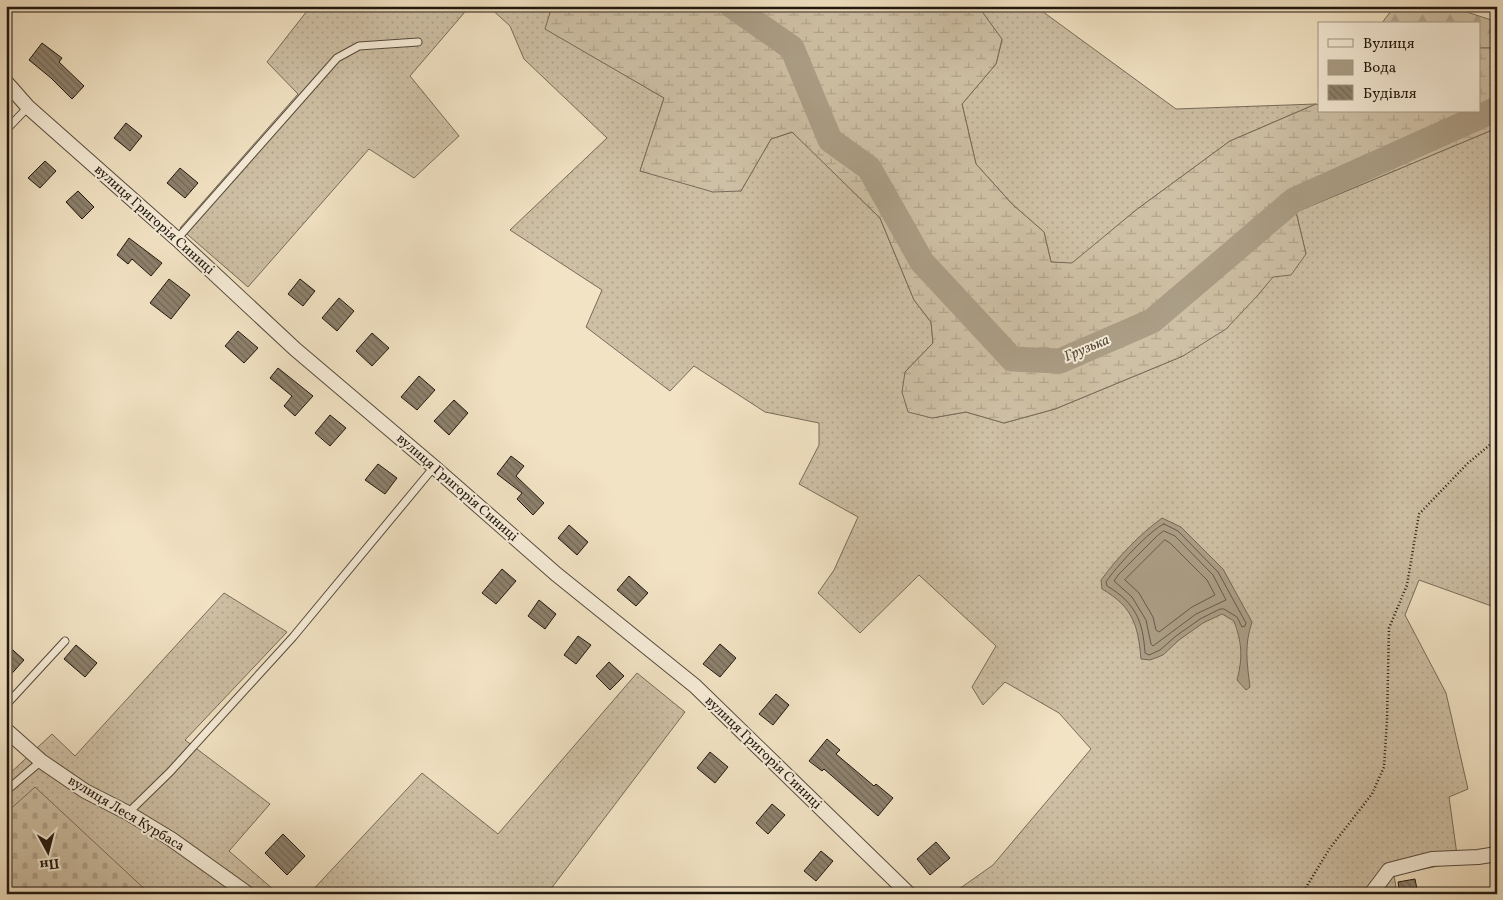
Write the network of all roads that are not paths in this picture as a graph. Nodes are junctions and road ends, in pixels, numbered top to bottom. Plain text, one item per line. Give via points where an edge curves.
1 (418, 42) dead end
2 (6, 82) edge
3 (28, 107) junction
4 (6, 130) edge
5 (177, 239) junction
6 (434, 467) junction
7 (65, 641) dead end
8 (6, 705) edge
9 (6, 730) edge
10 (41, 761) junction
11 (6, 791) edge
12 (128, 813) junction
13 (1497, 854) edge
14 (248, 894) edge
15 (909, 894) edge
16 (1371, 894) edge

1 - 5 lane via 359,46 337,58
2 - 3 street, вулиця Григорія Синиці
3 - 4 lane
3 - 5 street, вулиця Григорія Синиці
5 - 6 street, вулиця Григорія Синиці via 295,349
6 - 12 lane via 293,637 170,772
6 - 15 street, вулиця Григорія Синиці via 556,574 695,686
7 - 8 lane
9 - 10 street, вулиця Леся Курбаса
10 - 11 lane
10 - 12 street, вулиця Леся Курбаса via 86,791
12 - 14 street, вулиця Леся Курбаса via 171,839
13 - 16 street via 1432,859 1389,870

